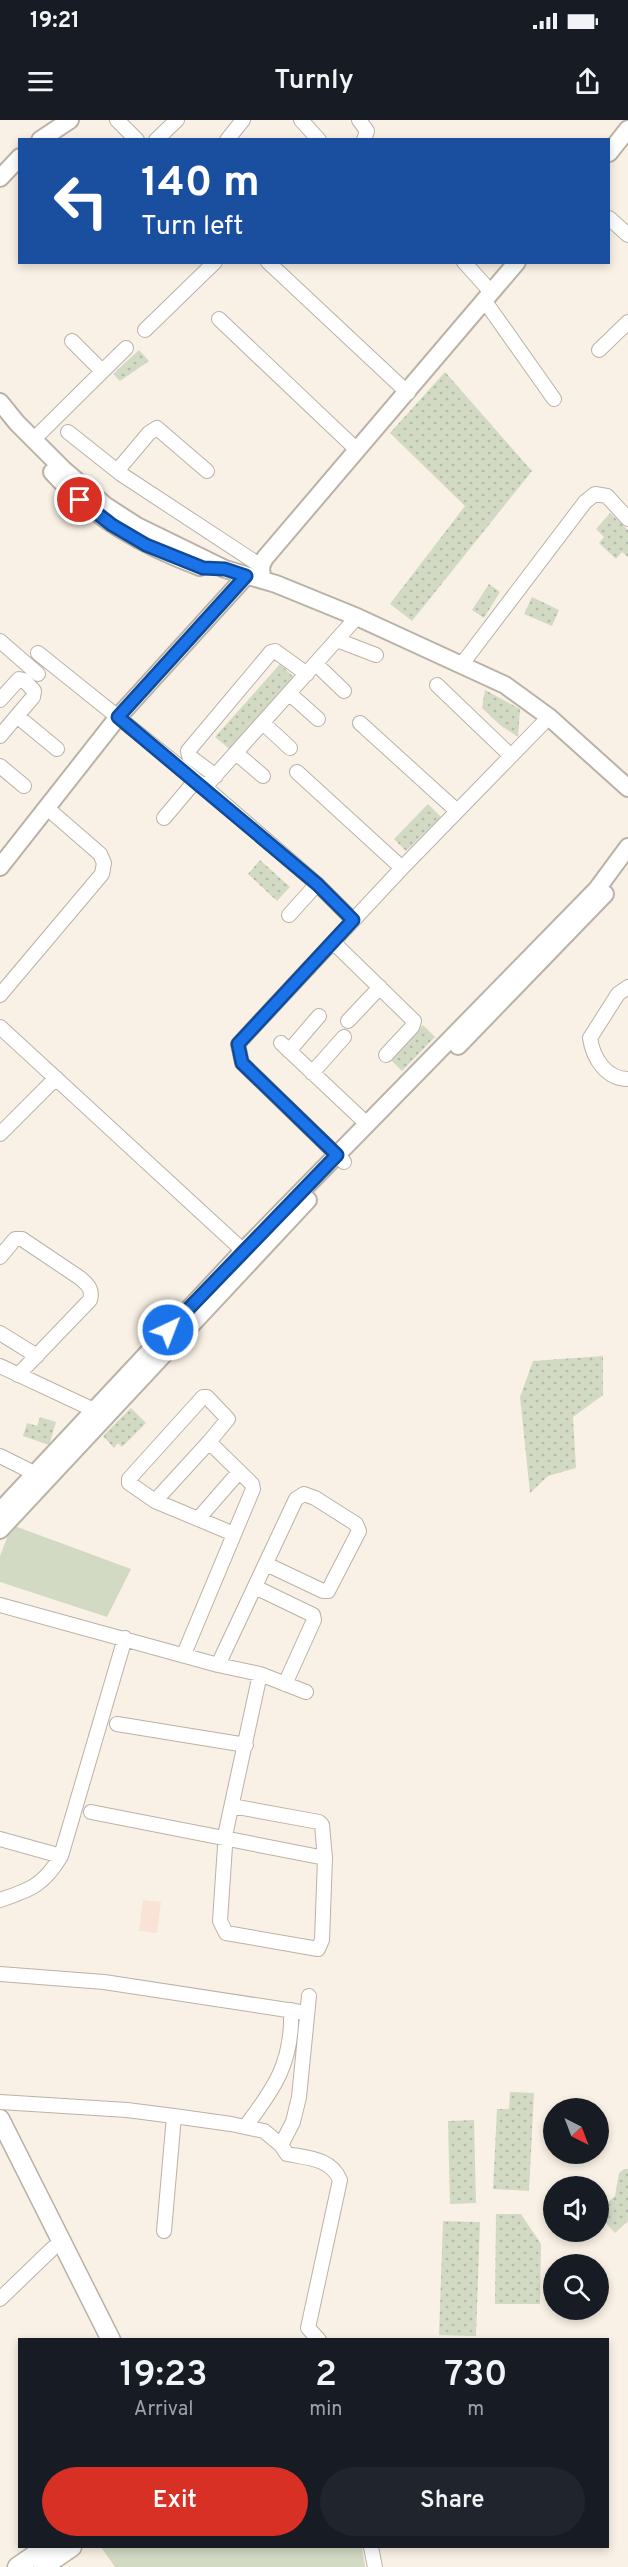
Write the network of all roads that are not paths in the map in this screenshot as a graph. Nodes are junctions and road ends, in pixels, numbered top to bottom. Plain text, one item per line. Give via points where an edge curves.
1 (70, 120) edge
2 (117, 120) edge
3 (177, 120) edge
4 (243, 120) edge
5 (301, 120) edge
6 (359, 120) edge
7 (628, 129) edge
8 (43, 138) edge
9 (135, 138) edge
10 (158, 138) edge
11 (229, 138) edge
12 (317, 138) edge
13 (365, 138) edge
14 (610, 152) edge
15 (18, 160) edge
16 (0, 178) edge
17 (610, 219) edge
18 (628, 235) edge
19 (213, 264) edge
20 (270, 264) edge
21 (465, 264) edge
22 (515, 264) edge
23 (488, 296) junction
24 (219, 319) dead end
25 (628, 322) edge
26 (145, 330) dead end
27 (72, 341) dead end
28 (126, 348) dead end
29 (600, 350) dead end
30 (102, 371) junction
31 (408, 393) junction
32 (554, 399) dead end
33 (0, 402) edge
34 (68, 432) dead end
35 (33, 440) junction
36 (356, 449) junction
37 (117, 471) junction
38 (207, 471) dead end
39 (628, 519) edge
40 (256, 574) junction
41 (357, 616) junction
42 (337, 640) junction
43 (0, 642) edge
44 (376, 655) dead end
45 (462, 664) junction
46 (312, 669) junction
47 (34, 679) junction
48 (436, 685) dead end
49 (344, 691) dead end
50 (290, 694) junction
51 (0, 700) edge
52 (17, 716) junction
53 (118, 717) junction
54 (549, 717) junction
55 (318, 719) dead end
56 (263, 723) junction
57 (360, 723) dead end
58 (0, 736) edge
59 (290, 748) dead end
60 (57, 749) dead end
61 (236, 753) junction
62 (511, 756) junction
63 (0, 766) edge
64 (297, 772) dead end
65 (216, 776) junction
66 (263, 776) dead end
67 (201, 784) junction
68 (24, 786) dead end
69 (628, 788) edge
70 (47, 808) junction
71 (457, 811) junction
72 (164, 818) dead end
73 (628, 847) edge
74 (628, 865) edge
75 (0, 867) edge
76 (402, 868) junction
77 (317, 884) junction
78 (289, 915) dead end
79 (353, 920) junction
80 (333, 942) junction
81 (380, 987) junction
82 (628, 987) edge
83 (0, 995) edge
84 (319, 1016) dead end
85 (348, 1021) dead end
86 (0, 1027) edge
87 (345, 1037) dead end
88 (386, 1055) dead end
89 (312, 1073) junction
90 (56, 1078) junction
91 (628, 1079) edge
92 (367, 1124) junction
93 (2, 1127) edge
94 (340, 1158) junction
95 (248, 1255) junction
96 (0, 1257) edge
97 (0, 1333) edge
98 (37, 1356) junction
99 (0, 1366) edge
100 (18, 1376) junction
101 (94, 1410) junction
102 (209, 1442) junction
103 (0, 1456) edge
104 (34, 1473) junction
105 (239, 1473) junction
106 (155, 1501) junction
107 (0, 1511) edge
108 (198, 1519) junction
109 (0, 1530) edge
110 (234, 1534) junction
111 (266, 1564) junction
112 (255, 1587) junction
113 (0, 1605) edge
114 (124, 1638) junction
115 (184, 1654) junction
116 (218, 1665) junction
117 (260, 1674) junction
118 (285, 1684) junction
119 (306, 1692) dead end
120 (117, 1724) dead end
121 (246, 1745) junction
122 (232, 1806) junction
123 (91, 1812) dead end
124 (0, 1839) edge
125 (227, 1840) junction
126 (61, 1856) junction
127 (325, 1858) junction
128 (0, 1900) edge
129 (0, 1974) edge
130 (309, 1996) dead end
131 (291, 2010) junction
132 (307, 2013) junction
133 (0, 2102) edge
134 (174, 2116) junction
135 (0, 2119) edge
136 (245, 2127) junction
137 (0, 2143) edge
138 (281, 2145) junction
139 (164, 2231) dead end
140 (53, 2248) junction
141 (0, 2299) edge
142 (99, 2338) edge
143 (110, 2338) edge
144 (317, 2338) edge
145 (45, 2548) edge
146 (71, 2548) edge
147 (371, 2548) edge
148 (17, 2567) edge
149 (43, 2567) edge
150 (375, 2567) edge

1 - 8 street
2 - 9 street
3 - 10 street
4 - 11 street
5 - 12 street
6 - 13 street via 367,131
7 - 14 street
15 - 16 street
17 - 18 street
19 - 26 street
20 - 31 street
21 - 23 street
22 - 23 street
23 - 31 street
23 - 32 street
24 - 36 street
25 - 29 street
27 - 30 street
28 - 30 street
30 - 35 street
31 - 36 street
33 - 35 street
34 - 37 street
35 - 40 street via 33,450 54,474 112,525 146,545 203,568
36 - 40 street
37 - 38 street via 157,428
37 - 40 street
39 - 45 street via 607,496 595,494 585,502
40 - 41 street
40 - 53 street
41 - 42 street
41 - 45 street
42 - 44 street
42 - 46 street
43 - 47 street
45 - 54 street via 505,685
46 - 49 street
46 - 50 street
46 - 65 street via 271,652 188,752
47 - 51 street via 19,680
47 - 52 street via 33,698
47 - 53 street via 44,657
48 - 62 street
50 - 55 street
50 - 56 street
52 - 58 street
52 - 60 street
53 - 67 street
53 - 70 street
54 - 62 street
54 - 69 street
56 - 59 street
56 - 61 street
57 - 71 street
61 - 65 street
61 - 66 street
62 - 71 street
63 - 68 street
64 - 76 street
65 - 67 street
67 - 72 street
67 - 77 street
70 - 75 street
70 - 83 street via 100,854 104,863 102,874
71 - 76 street
73 - 92 street via 597,889
74 - 94 street via 592,909
76 - 79 street
77 - 78 street
77 - 79 street
79 - 80 street
80 - 81 street
80 - 94 street via 238,1044 242,1063
81 - 85 street
81 - 88 street via 414,1021
82 - 91 street via 618,994 590,1038 597,1062 610,1074
84 - 89 street via 285,1047
86 - 90 street
87 - 89 street
89 - 92 street
90 - 93 street
90 - 95 street
92 - 94 street
94 - 95 street
95 - 101 street
95 - 109 street
96 - 98 street via 15,1239 22,1239 80,1278 92,1293 90,1300
97 - 98 street
98 - 100 street
99 - 100 street
100 - 101 street
101 - 104 street
102 - 105 street
102 - 106 street
102 - 106 street via 228,1419 203,1397 129,1479 129,1483
103 - 104 street
104 - 107 street
105 - 108 street
105 - 110 street via 252,1484 253,1490
106 - 108 street
108 - 110 street
110 - 115 street
111 - 111 street via 296,1499 304,1494 356,1524 358,1531 328,1591
111 - 112 street
112 - 116 street
112 - 118 street via 309,1612 314,1620
113 - 114 street
114 - 115 street
114 - 126 street
115 - 116 street
116 - 117 street
117 - 118 street
117 - 121 street
118 - 119 street
120 - 121 street
121 - 122 street
122 - 125 street
122 - 127 street via 319,1822
123 - 125 street
124 - 126 street
125 - 127 street
125 - 127 street via 220,1921 226,1933 315,1950 321,1947 322,1940
126 - 128 street via 38,1885
129 - 131 street via 104,1982
130 - 132 street
131 - 132 street
131 - 136 street via 285,2065
132 - 138 street via 299,2097 293,2122
133 - 134 street
134 - 136 street
134 - 139 street
135 - 143 main road
136 - 138 street via 264,2131
137 - 140 main road
138 - 144 street via 287,2154 321,2160 336,2171 340,2180 308,2328
140 - 141 street
140 - 142 main road
145 - 148 main road
146 - 149 main road
147 - 150 street

